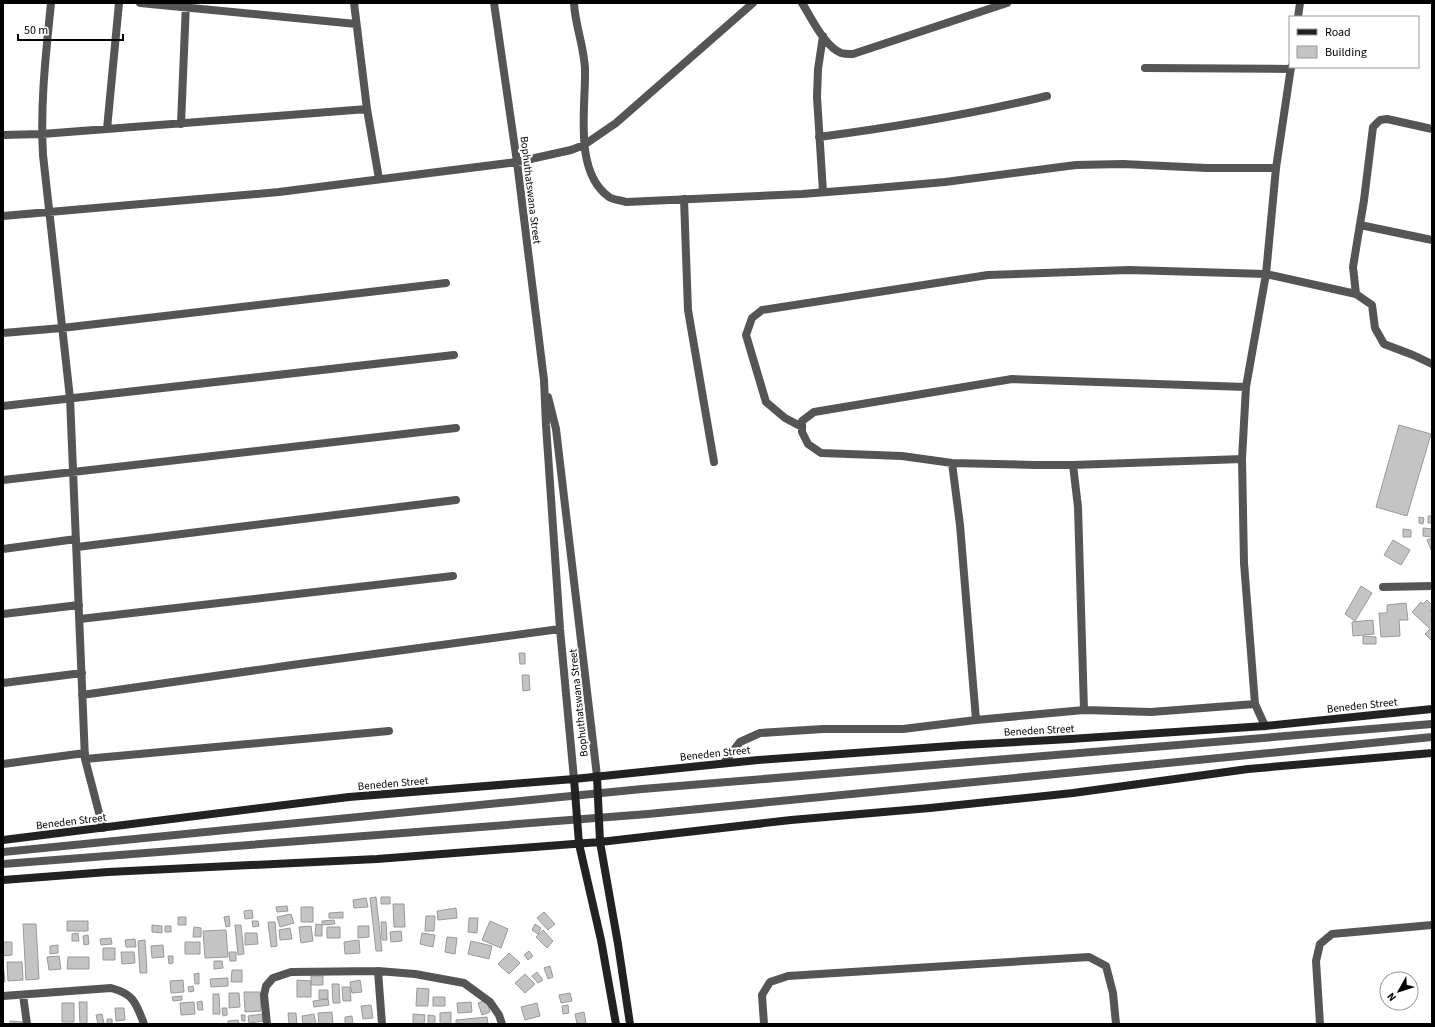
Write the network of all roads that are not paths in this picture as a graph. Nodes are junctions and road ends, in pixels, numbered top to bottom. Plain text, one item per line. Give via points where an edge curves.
1 (51, 3) edge
2 (119, 3) edge
3 (140, 3) edge
4 (354, 3) edge
5 (494, 3) edge
6 (574, 3) edge
7 (753, 3) edge
8 (802, 3) edge
9 (1007, 3) edge
10 (1300, 3) edge
11 (186, 5) edge
12 (1298, 16) edge
13 (356, 24) junction
14 (823, 36) junction
15 (1146, 68) dead end
16 (1291, 68) edge
17 (1047, 96) dead end
18 (367, 109) junction
19 (180, 124) junction
20 (107, 129) junction
21 (1432, 129) edge
22 (42, 134) junction
23 (3, 135) edge
24 (819, 137) junction
25 (584, 145) junction
26 (517, 162) junction
27 (1276, 168) junction
28 (379, 179) junction
29 (823, 192) junction
30 (684, 199) junction
31 (49, 212) junction
32 (3, 216) edge
33 (1360, 225) junction
34 (1432, 240) edge
35 (1266, 274) junction
36 (446, 283) dead end
37 (1356, 294) junction
38 (62, 328) junction
39 (3, 333) edge
40 (454, 355) dead end
41 (1432, 364) edge
42 (544, 380) junction
43 (1246, 387) junction
44 (70, 398) junction
45 (3, 406) edge
46 (802, 427) junction
47 (456, 428) dead end
48 (1242, 459) junction
49 (714, 462) dead end
50 (952, 463) junction
51 (1073, 465) junction
52 (73, 472) junction
53 (3, 480) edge
54 (456, 500) dead end
55 (76, 543) junction
56 (3, 548) edge
57 (454, 576) dead end
58 (1432, 586) edge
59 (1383, 587) dead end
60 (79, 605) junction
61 (3, 614) edge
62 (80, 618) junction
63 (560, 629) junction
64 (82, 673) junction
65 (3, 683) edge
66 (82, 695) junction
67 (1255, 704) junction
68 (1432, 709) edge
69 (1084, 710) junction
70 (976, 720) junction
71 (1432, 724) edge
72 (1265, 726) junction
73 (389, 731) dead end
74 (1432, 737) edge
75 (1432, 753) edge
76 (85, 756) junction
77 (724, 763) junction
78 (3, 764) edge
79 (597, 776) junction
80 (574, 779) junction
81 (598, 794) junction
82 (576, 796) junction
83 (598, 817) junction
84 (577, 820) junction
85 (103, 828) junction
86 (3, 840) edge
87 (600, 842) junction
88 (579, 844) junction
89 (3, 852) edge
90 (3, 864) edge
91 (3, 880) edge
92 (1432, 925) edge
93 (378, 971) junction
94 (24, 995) junction
95 (3, 996) edge
96 (27, 1024) edge
97 (144, 1024) edge
98 (268, 1024) edge
99 (382, 1024) edge
100 (502, 1024) edge
101 (616, 1024) edge
102 (630, 1024) edge
103 (764, 1024) edge
104 (1116, 1024) edge
105 (1320, 1024) edge

1 - 22 street via 44,68
2 - 20 street
3 - 11 street
4 - 13 street
5 - 26 street, Bophuthatswana Street
6 - 25 street via 585,69
7 - 25 street via 616,123
8 - 14 street
9 - 14 street via 854,54 841,53
10 - 12 street
11 - 13 street
11 - 19 street
13 - 18 street
14 - 24 street via 818,69
15 - 16 street
16 - 27 street
17 - 24 street via 986,110 869,131
18 - 19 street
18 - 28 street
19 - 20 street
20 - 22 street
21 - 33 street via 1387,119 1380,120 1373,127
22 - 23 street
22 - 31 street
24 - 29 street
25 - 26 street
25 - 30 street via 590,170 599,188 610,198 626,202
26 - 28 street
26 - 42 street, Bophuthatswana Street
27 - 29 street via 1076,165 945,182
27 - 35 street
28 - 31 street via 279,192
29 - 30 street
30 - 49 street via 688,310
31 - 32 street
31 - 38 street
33 - 34 street
33 - 37 street via 1353,267
35 - 37 street
35 - 43 street
35 - 46 street via 1129,270 988,275 762,310 752,318 746,335 766,402
36 - 38 street
37 - 41 street via 1372,306 1375,328 1384,344
38 - 39 street
38 - 44 street
40 - 44 street
42 - 63 street, Bophuthatswana Street
42 - 79 street, Bophuthatswana Street via 556,429
43 - 46 street via 1012,380 814,412 802,421
43 - 48 street
44 - 45 street
44 - 52 street
46 - 50 street via 808,444 821,453 902,456
47 - 52 street
48 - 51 street
48 - 67 street via 1245,579
50 - 51 street
50 - 70 street via 960,525
51 - 69 street via 1078,507
52 - 53 street
52 - 55 street
54 - 55 street
55 - 56 street
55 - 60 street
57 - 62 street
58 - 59 street
60 - 61 street
60 - 62 street
62 - 64 street
63 - 66 street
63 - 80 street, Bophuthatswana Street
64 - 65 street
64 - 66 street
66 - 76 street
67 - 69 street via 1151,712
67 - 72 street
68 - 72 main road, Beneden Street
69 - 70 street
70 - 77 street via 904,729 823,729 760,733 740,742
71 - 81 street
72 - 77 main road, Beneden Street
73 - 76 street
74 - 83 street
75 - 87 main road via 1248,769 1073,793 791,820
76 - 78 street
76 - 85 street
77 - 79 main road, Beneden Street
79 - 80 main road, Beneden Street
79 - 81 main road, Bophuthatswana Street
80 - 82 main road, Bophuthatswana Street
80 - 85 main road, Beneden Street via 349,797
81 - 82 street
81 - 83 main road, Bophuthatswana Street
82 - 84 main road, Bophuthatswana Street
82 - 89 street
83 - 84 street
83 - 87 main road, Bophuthatswana Street
84 - 88 main road, Bophuthatswana Street
84 - 90 street
85 - 86 main road, Beneden Street
87 - 88 main road
87 - 102 main road, Bophuthatswana Street
88 - 91 main road via 377,859 108,872
88 - 101 main road, Bophuthatswana Street via 601,940
92 - 105 street via 1332,934 1320,944 1316,961
93 - 98 street via 292,972 273,978 266,986 264,995
93 - 99 street
93 - 100 street via 416,974 464,983 490,1002
94 - 95 street
94 - 96 street
94 - 97 street via 111,988 120,990 130,996 138,1007
103 - 104 street via 762,995 770,982 788,976 1089,956 1106,966 1113,993

